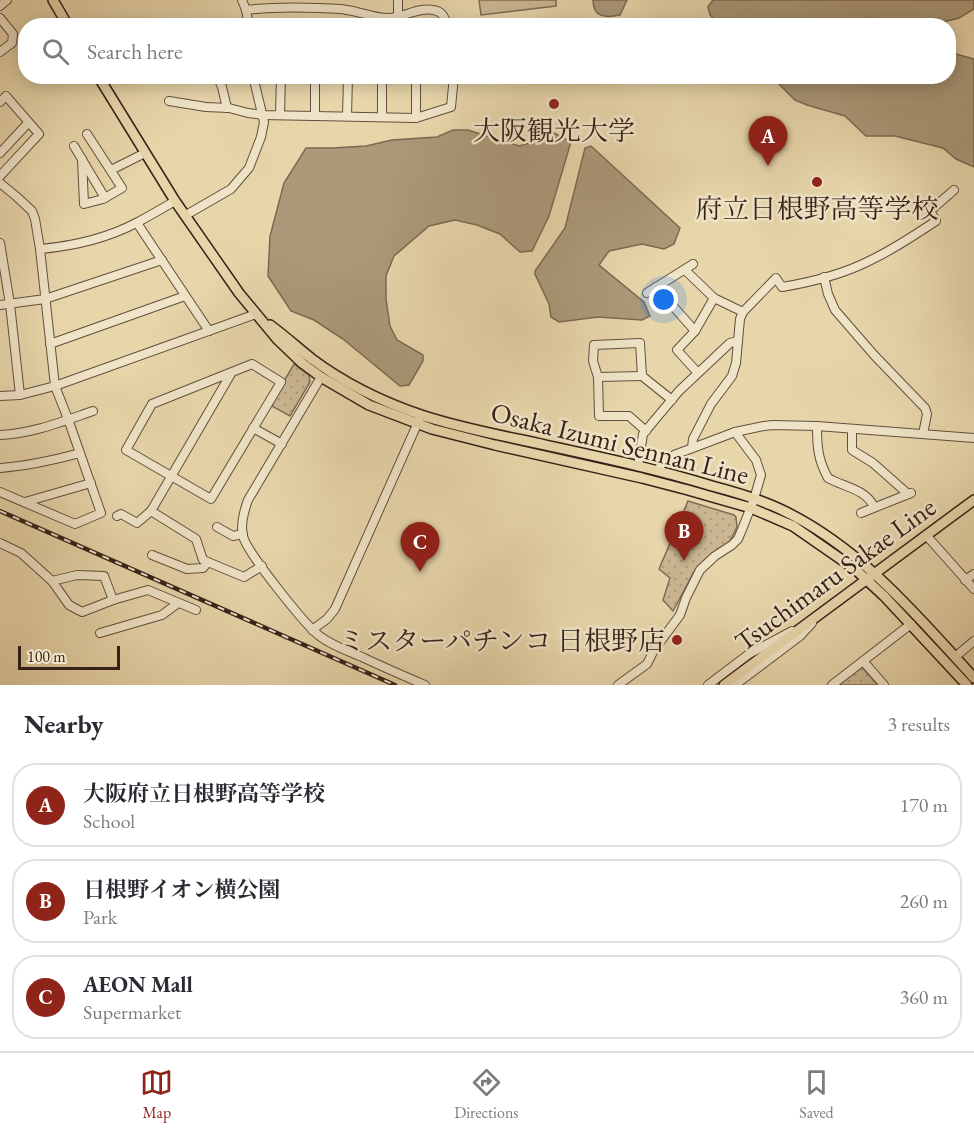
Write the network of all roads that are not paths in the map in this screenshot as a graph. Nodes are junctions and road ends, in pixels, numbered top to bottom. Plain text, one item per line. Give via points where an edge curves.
1 (7, 0) edge
2 (53, 0) edge
3 (242, 0) edge
4 (398, 0) edge
5 (0, 6) edge
6 (246, 10) junction
7 (398, 17) junction
8 (0, 18) edge
9 (63, 18) edge
10 (248, 18) edge
11 (444, 18) edge
12 (0, 52) edge
13 (103, 84) edge
14 (221, 84) edge
15 (256, 84) edge
16 (281, 84) edge
17 (315, 84) edge
18 (348, 84) edge
19 (382, 84) edge
20 (416, 84) edge
21 (453, 84) edge
22 (169, 101) dead end
23 (0, 102) edge
24 (227, 108) junction
25 (280, 114) junction
26 (263, 115) junction
27 (315, 116) junction
28 (347, 116) junction
29 (382, 117) junction
30 (416, 118) junction
31 (28, 123) junction
32 (87, 134) dead end
33 (74, 146) dead end
34 (0, 153) edge
35 (145, 153) junction
36 (82, 159) junction
37 (111, 170) junction
38 (0, 176) edge
39 (0, 183) edge
40 (954, 190) dead end
41 (105, 198) junction
42 (175, 201) junction
43 (186, 215) junction
44 (137, 223) junction
45 (0, 243) edge
46 (40, 249) junction
47 (162, 260) junction
48 (693, 264) dead end
49 (685, 270) junction
50 (824, 277) junction
51 (656, 287) junction
52 (647, 293) dead end
53 (185, 296) junction
54 (714, 298) junction
55 (45, 299) junction
56 (10, 304) junction
57 (0, 305) edge
58 (743, 312) junction
59 (256, 314) junction
60 (209, 331) junction
61 (695, 331) junction
62 (738, 341) junction
63 (50, 344) junction
64 (232, 372) junction
65 (698, 373) junction
66 (642, 376) junction
67 (321, 377) junction
68 (598, 377) junction
69 (55, 386) junction
70 (21, 395) junction
71 (0, 396) edge
72 (672, 400) junction
73 (93, 411) dead end
74 (419, 419) junction
75 (68, 420) junction
76 (817, 426) junction
77 (253, 428) junction
78 (852, 429) junction
79 (646, 431) junction
80 (735, 432) junction
81 (923, 434) junction
82 (0, 435) edge
83 (974, 438) edge
84 (282, 444) junction
85 (692, 448) junction
86 (80, 453) junction
87 (638, 465) junction
88 (0, 468) edge
89 (658, 471) junction
90 (171, 475) junction
91 (91, 483) junction
92 (0, 492) edge
93 (974, 500) edge
94 (25, 502) junction
95 (753, 504) junction
96 (874, 507) junction
97 (151, 511) junction
98 (861, 513) dead end
99 (117, 516) dead end
100 (217, 527) dead end
101 (243, 534) junction
102 (926, 535) junction
103 (2, 544) edge
104 (0, 554) edge
105 (152, 555) dead end
106 (208, 562) junction
107 (262, 566) junction
108 (875, 573) junction
109 (974, 574) edge
110 (865, 579) junction
111 (52, 580) junction
112 (965, 580) junction
113 (974, 590) edge
114 (113, 600) junction
115 (178, 603) junction
116 (196, 610) dead end
117 (819, 615) junction
118 (806, 624) junction
119 (911, 624) junction
120 (312, 630) junction
121 (100, 633) dead end
122 (974, 641) edge
123 (955, 657) junction
124 (862, 661) junction
125 (974, 678) edge
126 (425, 685) edge
127 (618, 685) edge
128 (708, 685) edge
129 (724, 685) edge
130 (735, 685) edge
131 (832, 685) edge
132 (884, 685) edge
133 (967, 685) edge

1 - 5 street
2 - 9 main road
3 - 6 street
4 - 7 street
6 - 7 street via 336,9 374,17
6 - 10 street
7 - 11 street via 428,9
8 - 12 street via 13,34 12,43
13 - 35 main road, Osaka Izumi Sennan Line
14 - 24 street
15 - 26 street
16 - 25 street
17 - 27 street
18 - 28 street
19 - 29 street
20 - 30 street
21 - 30 street via 451,107
22 - 24 street
23 - 31 street via 6,96
24 - 26 street
25 - 26 street
25 - 27 street
26 - 43 street via 255,156 240,180
27 - 28 street
28 - 29 street
29 - 30 street
31 - 34 street
31 - 38 street via 39,134
32 - 37 street
33 - 36 street
35 - 37 street
35 - 42 main road, Osaka Izumi Sennan Line
36 - 41 street
36 - 41 street via 84,204
37 - 41 street via 122,188
39 - 46 street via 32,211
40 - 50 street via 930,211 936,221 871,261
42 - 43 main road, Osaka Izumi Sennan Line
42 - 44 street
43 - 59 main road, Osaka Izumi Sennan Line
44 - 46 street via 81,243
44 - 47 street
45 - 56 street
46 - 55 street
47 - 53 street
47 - 55 street
48 - 49 street
49 - 51 street
49 - 54 street
50 - 58 street via 782,287 776,278
50 - 81 street via 835,310 925,408
51 - 52 street
51 - 61 street
53 - 60 street
53 - 63 street
54 - 58 street
54 - 61 street
55 - 56 street
55 - 63 street
56 - 57 street
56 - 70 street
58 - 62 street
59 - 60 street
59 - 67 main road, Osaka Izumi Sennan Line via 276,339
59 - 74 main road, Osaka Izumi Sennan Line via 313,360
60 - 69 street
61 - 65 street via 677,350
62 - 65 street via 730,343
62 - 85 street via 732,376 711,404
63 - 69 street
64 - 77 street via 252,364 281,382
64 - 90 street
64 - 90 street via 152,404 126,450
65 - 72 street
66 - 68 street
66 - 68 street via 640,343 594,345
66 - 72 street
67 - 74 main road, Osaka Izumi Sennan Line via 369,405
67 - 84 street
68 - 79 street via 599,417 629,416
69 - 70 street
69 - 75 street
70 - 71 street
72 - 79 street
73 - 75 street
74 - 87 main road, Osaka Izumi Sennan Line
74 - 95 main road, Osaka Izumi Sennan Line via 478,441
74 - 120 street via 334,609
75 - 82 street via 19,434
75 - 86 street
76 - 78 street
76 - 80 street via 764,426
76 - 96 street via 820,464 828,478 862,492
77 - 84 street
77 - 90 street via 211,499
78 - 81 street
78 - 96 street via 852,450 911,493
79 - 87 street
80 - 85 street
80 - 95 street via 759,469 761,478
81 - 83 street
84 - 101 street via 245,508
85 - 89 street via 666,459
86 - 88 street
86 - 91 street
87 - 89 main road, Osaka Izumi Sennan Line
89 - 95 main road, Osaka Izumi Sennan Line via 685,477
90 - 97 street
91 - 94 street
91 - 94 street via 101,513 75,524
92 - 94 street
93 - 102 main road, Tsuchimaru Sakae Line
95 - 108 main road, Osaka Izumi Sennan Line via 780,509 808,524
95 - 110 main road, Osaka Izumi Sennan Line via 793,526
95 - 127 street via 738,539 700,570 680,615 647,664
96 - 98 street
97 - 99 street via 137,524 121,514
97 - 106 street via 196,539 203,560
100 - 101 street via 233,536
101 - 107 street via 246,545
102 - 108 main road, Tsuchimaru Sakae Line
102 - 112 street
103 - 104 street
103 - 111 street via 21,553
105 - 106 street via 187,569 203,568
106 - 107 street via 244,577
107 - 120 street
108 - 110 main road, Tsuchimaru Sakae Line
108 - 123 main road, Osaka Izumi Sennan Line
109 - 112 street
110 - 117 main road, Tsuchimaru Sakae Line
110 - 119 main road, Osaka Izumi Sennan Line
111 - 114 street via 77,575 104,576
111 - 114 street via 69,605 82,612
112 - 113 street
114 - 115 street via 148,590
115 - 116 street
115 - 121 street via 162,615
117 - 118 main road, Tsuchimaru Sakae Line
117 - 130 street via 801,636
118 - 128 street via 749,654
118 - 129 main road, Tsuchimaru Sakae Line
119 - 124 street
119 - 133 main road, Osaka Izumi Sennan Line
120 - 126 street via 330,643
122 - 123 street
123 - 125 main road, Osaka Izumi Sennan Line
124 - 131 street
124 - 132 street

